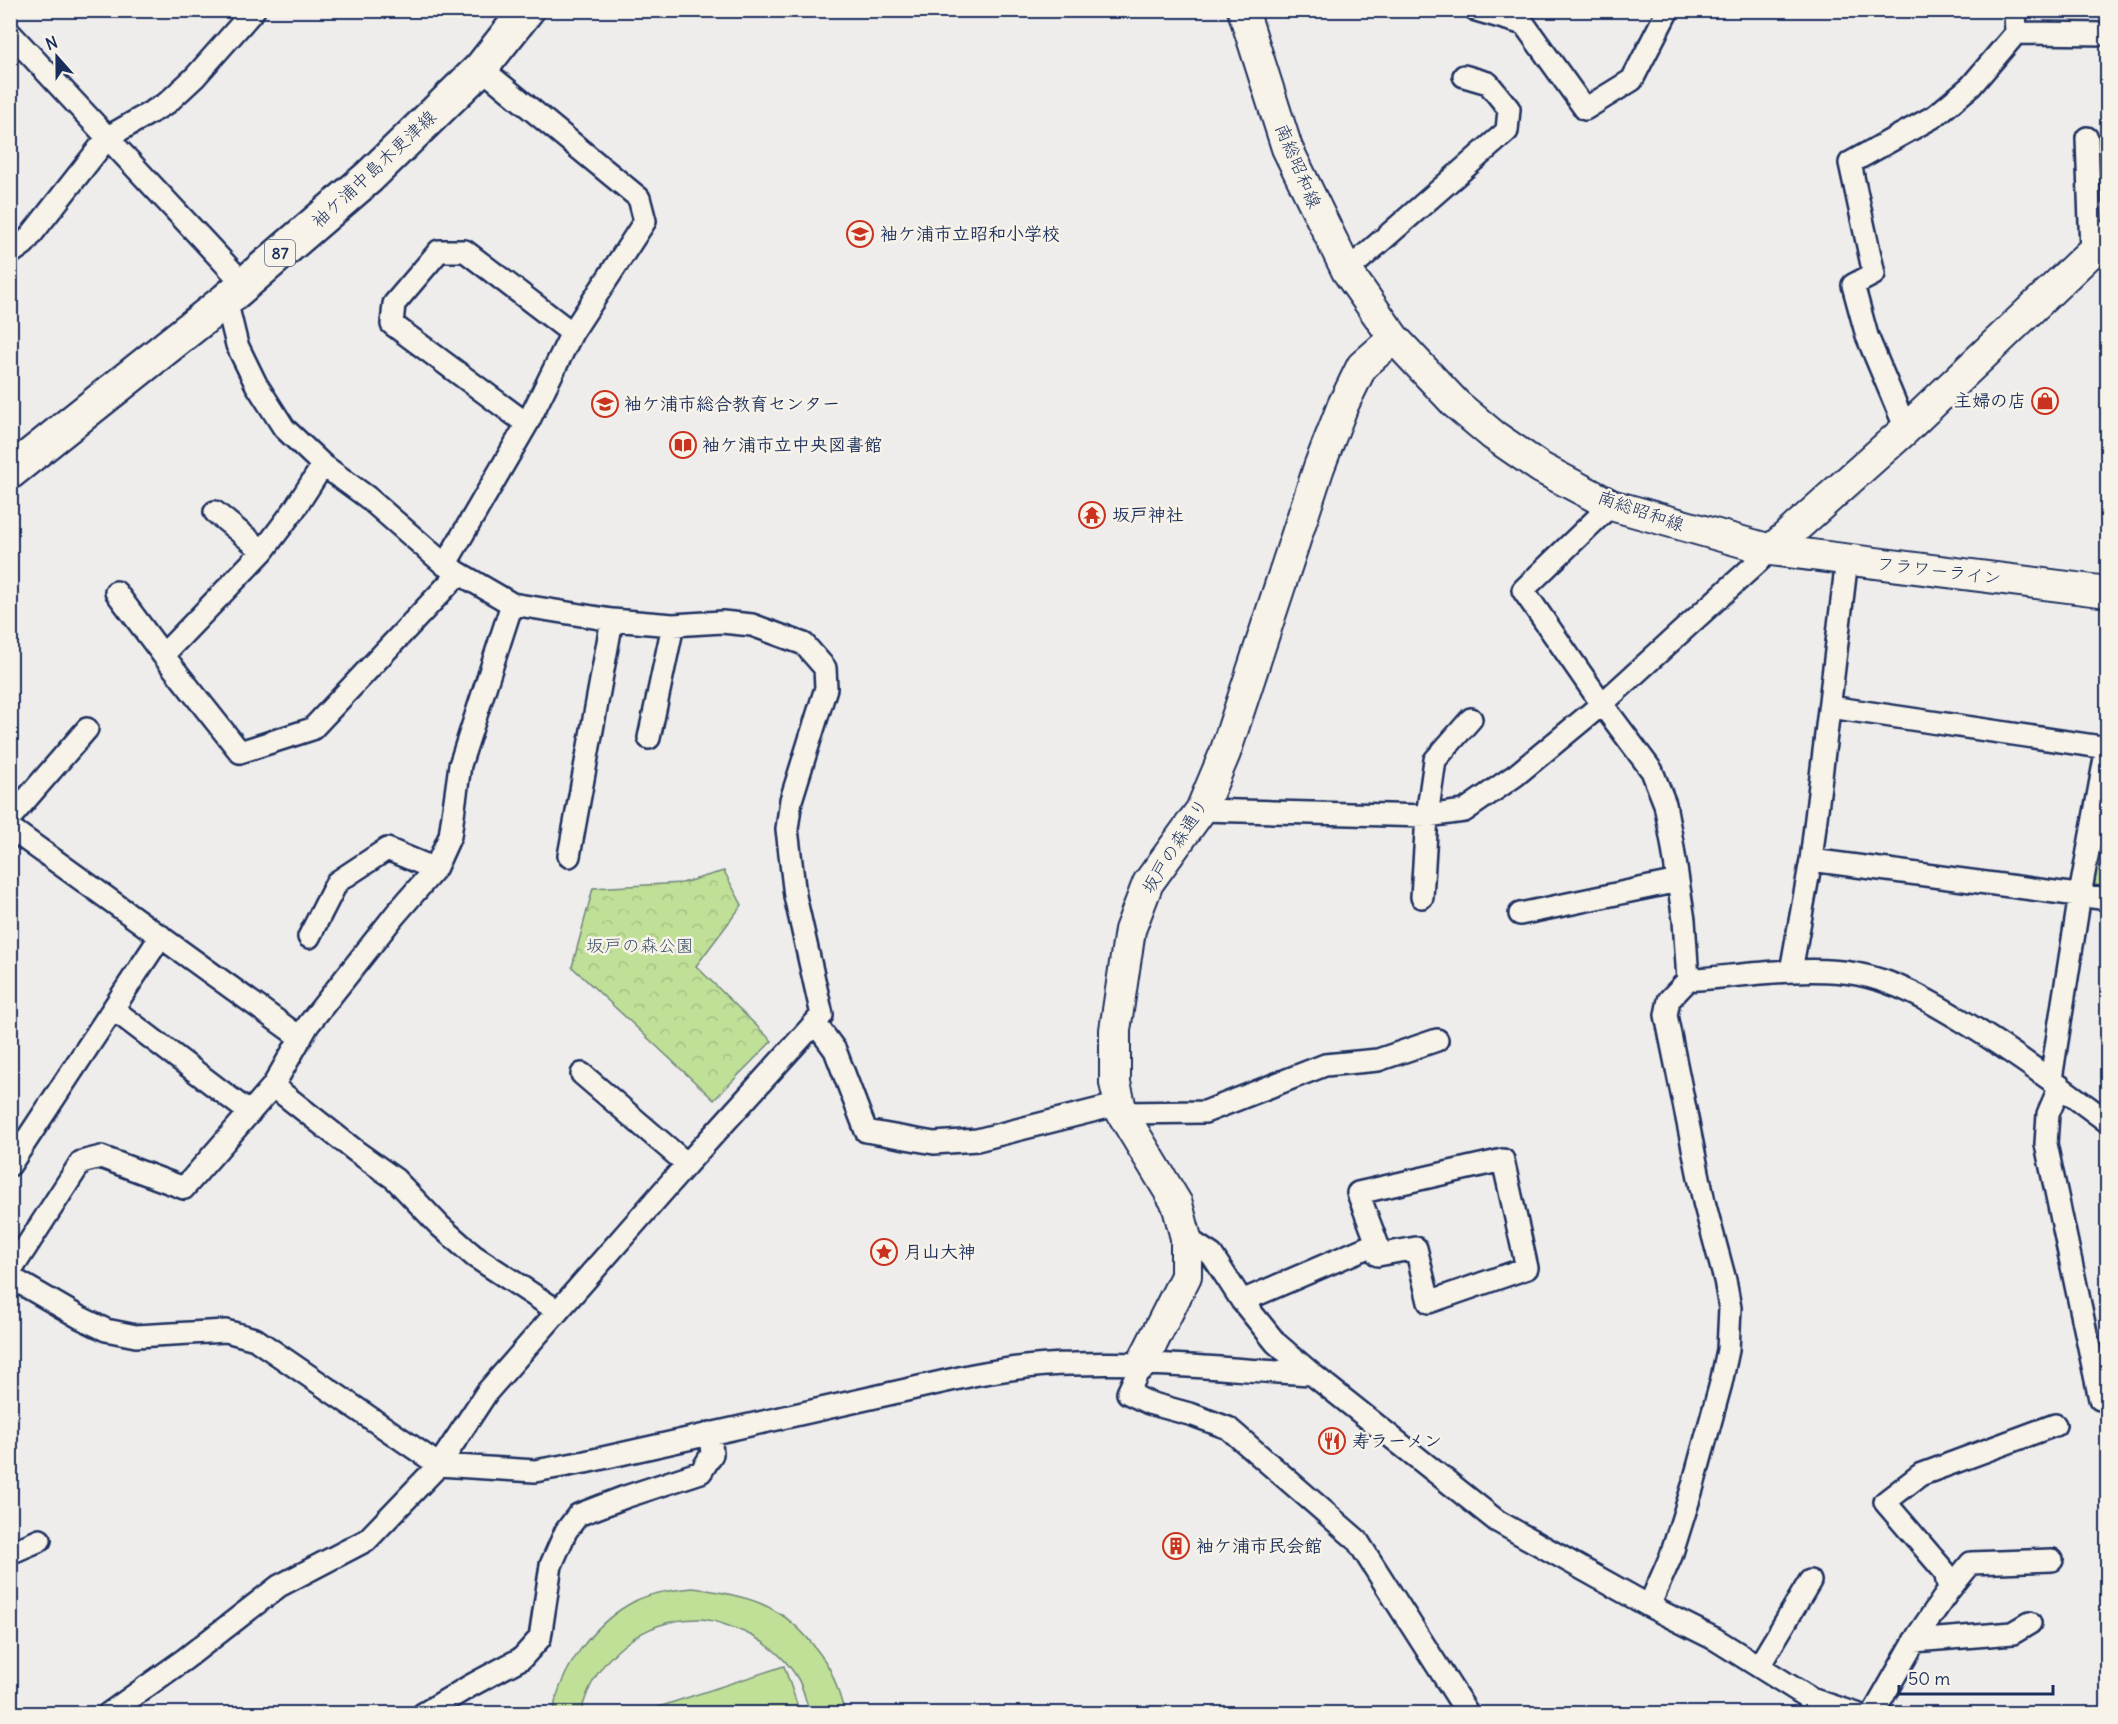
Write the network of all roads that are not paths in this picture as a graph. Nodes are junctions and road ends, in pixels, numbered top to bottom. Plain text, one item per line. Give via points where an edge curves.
1 (254, 10) edge
2 (527, 10) edge
3 (1243, 10) edge
4 (1476, 10) edge
5 (1668, 10) edge
6 (2015, 10) edge
7 (1527, 17) edge
8 (2016, 33) junction
9 (2108, 34) edge
10 (12, 39) edge
11 (481, 68) junction
12 (1464, 76) dead end
13 (108, 137) junction
14 (2087, 138) dead end
15 (2099, 243) edge
16 (10, 254) edge
17 (1347, 271) junction
18 (235, 292) junction
19 (572, 333) junction
20 (1394, 338) junction
21 (527, 424) junction
22 (1906, 429) junction
23 (323, 465) junction
24 (10, 472) edge
25 (1611, 505) junction
26 (215, 512) dead end
27 (1771, 550) junction
28 (263, 551) junction
29 (1847, 559) junction
30 (452, 569) junction
31 (116, 592) dead end
32 (2108, 592) edge
33 (512, 604) junction
34 (612, 620) junction
35 (673, 625) junction
36 (163, 655) junction
37 (1602, 704) junction
38 (1830, 707) junction
39 (1471, 719) dead end
40 (87, 729) dead end
41 (649, 738) dead end
42 (2107, 748) edge
43 (1201, 810) junction
44 (1427, 816) junction
45 (10, 818) edge
46 (10, 828) edge
47 (569, 856) dead end
48 (1811, 860) junction
49 (435, 869) junction
50 (1678, 881) junction
51 (2080, 895) junction
52 (1422, 897) dead end
53 (2108, 899) edge
54 (1520, 914) dead end
55 (161, 936) junction
56 (309, 937) dead end
57 (1791, 971) junction
58 (1688, 980) junction
59 (113, 1008) junction
60 (815, 1023) junction
61 (301, 1038) junction
62 (1437, 1040) dead end
63 (582, 1074) dead end
64 (2055, 1082) junction
65 (273, 1086) junction
66 (1121, 1108) junction
67 (250, 1113) junction
68 (2108, 1122) edge
69 (687, 1164) junction
70 (10, 1165) edge
71 (1186, 1238) junction
72 (1377, 1243) junction
73 (12, 1279) edge
74 (1242, 1301) junction
75 (558, 1311) junction
76 (1141, 1365) junction
77 (1312, 1374) junction
78 (2100, 1399) dead end
79 (2055, 1425) dead end
80 (710, 1433) junction
81 (439, 1465) junction
82 (40, 1540) dead end
83 (10, 1553) edge
84 (2052, 1560) dead end
85 (1810, 1581) dead end
86 (1949, 1590) junction
87 (1649, 1606) junction
88 (2030, 1623) dead end
89 (1914, 1641) junction
90 (1758, 1666) junction
91 (1809, 1706) edge
92 (108, 1713) edge
93 (423, 1713) edge
94 (1468, 1713) edge
95 (1857, 1713) edge
96 (1873, 1713) edge

1 - 13 street via 167,104
2 - 11 main road, 袖ケ浦中島木更津線 / 87
3 - 17 street, 南総昭和線 via 1287,148
4 - 7 street
5 - 7 street via 1632,80 1585,109
6 - 8 street
8 - 9 street
8 - 22 street via 1971,86 1935,116 1850,163 1874,274 1853,285 1867,336
10 - 13 street
11 - 18 main road, 袖ケ浦中島木更津線 / 87 via 369,177
11 - 19 street via 639,198 645,221
12 - 17 street via 1488,83 1509,109 1507,131
13 - 16 street via 24,244
13 - 18 street
14 - 15 street
15 - 22 street
17 - 20 street, 南総昭和線
18 - 23 street via 237,345 256,384 284,428
18 - 24 main road, 袖ケ浦中島木更津線 / 87
19 - 21 street
19 - 21 street via 465,251 439,251 394,304 392,324
20 - 25 street, 南総昭和線 via 1456,404 1493,435 1541,468
20 - 43 street, 坂戸の森通り via 1362,366 1343,405 1225,753
21 - 30 street
22 - 27 street
23 - 28 street
23 - 30 street
25 - 27 street, 南総昭和線
25 - 37 street via 1523,590
26 - 28 street
27 - 29 street, フラワーライン
27 - 37 street
28 - 36 street
29 - 32 street, フラワーライン
29 - 38 street
30 - 33 street
30 - 36 street via 312,729 240,752
31 - 36 street
33 - 34 street
33 - 49 street via 460,765 450,836
34 - 35 street
34 - 47 street
35 - 41 street
35 - 60 street via 722,622 752,626 804,644 825,668 826,688 791,800 787,829 795,896 822,1015
37 - 44 street via 1516,775 1464,811
37 - 50 street via 1652,771 1665,804
38 - 42 street
38 - 48 street
39 - 44 street via 1435,760
40 - 45 street
42 - 51 street
43 - 44 street
43 - 66 street, 坂戸の森通り via 1148,883 1130,930 1114,1030 1115,1083
44 - 52 street
46 - 55 street
48 - 51 street
48 - 57 street
49 - 56 street via 387,849 338,882
49 - 61 street
50 - 54 street
50 - 58 street
51 - 53 street
51 - 64 street
55 - 59 street
55 - 61 street
57 - 58 street
57 - 64 street via 1856,974 1919,995
58 - 87 street via 1669,1000 1666,1015 1704,1202 1725,1280 1730,1308 1728,1350 1692,1490 1671,1556
59 - 67 street
59 - 70 street
60 - 66 street via 835,1050 866,1131 934,1143 977,1140
60 - 69 street
61 - 65 street
62 - 66 street via 1378,1060 1325,1065 1205,1112
63 - 69 street
64 - 68 street
64 - 78 street via 2046,1144
65 - 67 street
65 - 75 street via 396,1179 474,1256
66 - 71 street, 坂戸の森通り via 1177,1204
67 - 73 street via 184,1188 101,1157 81,1162
69 - 75 street
71 - 74 street via 1212,1255
71 - 76 street, 坂戸の森通り via 1186,1275
72 - 72 street via 1378,1255 1416,1248 1429,1302 1527,1268 1503,1160 1358,1193
72 - 74 street
73 - 81 street via 106,1330 136,1336 226,1331 255,1339
74 - 77 street via 1276,1343
75 - 81 street via 487,1392
76 - 77 street
76 - 80 street via 1013,1368
76 - 94 street via 1128,1393 1228,1428 1358,1540
77 - 87 street via 1497,1521
79 - 86 street via 1920,1475 1885,1502 1945,1572
80 - 81 street via 535,1471
80 - 93 street via 712,1454 701,1472 578,1515 551,1565 540,1638 522,1658
81 - 92 street via 367,1539 279,1586
82 - 83 street
84 - 86 street via 1971,1563
85 - 90 street
86 - 89 street
87 - 90 street
88 - 89 street via 2013,1633
89 - 96 street
90 - 91 street
91 - 95 street

